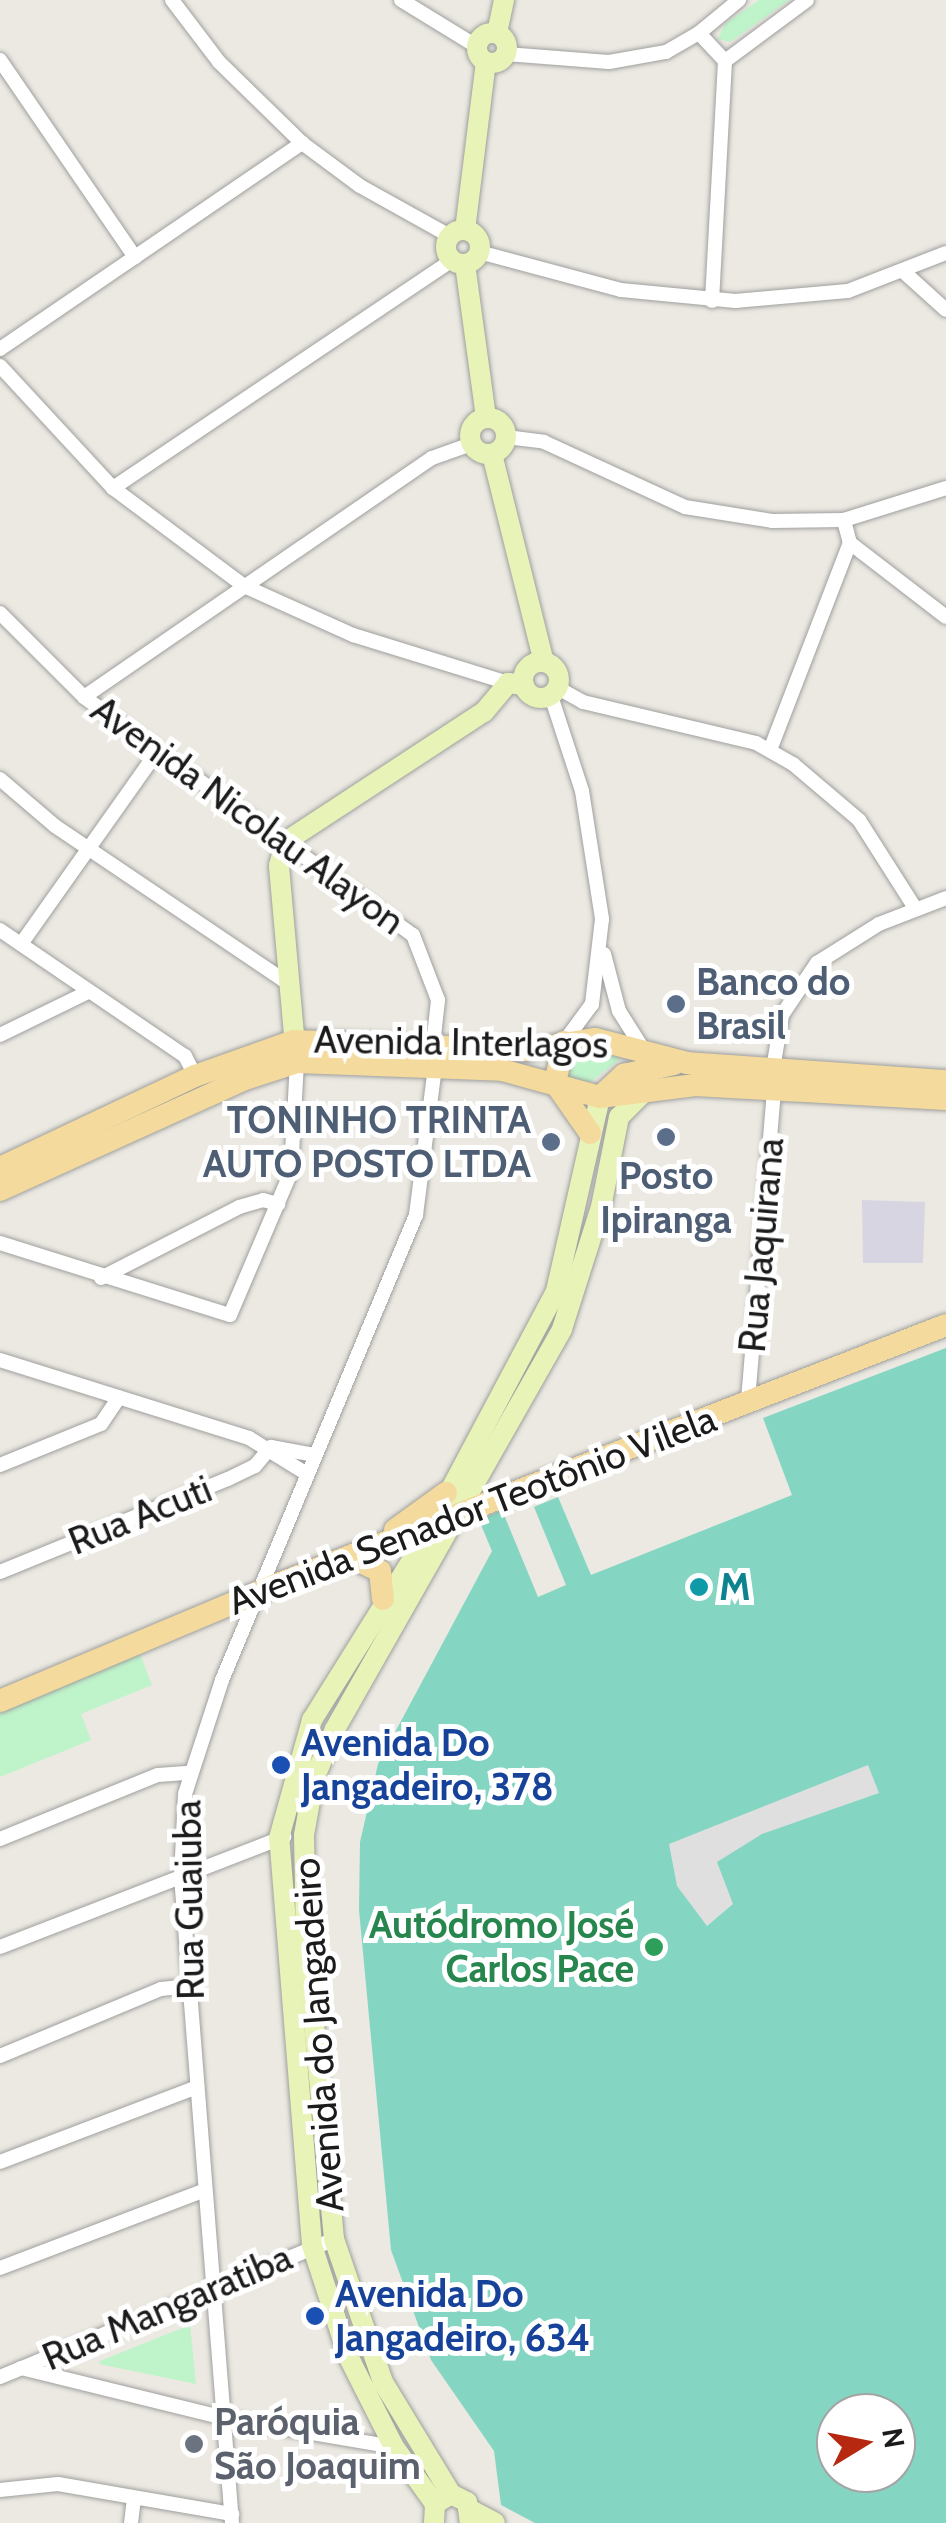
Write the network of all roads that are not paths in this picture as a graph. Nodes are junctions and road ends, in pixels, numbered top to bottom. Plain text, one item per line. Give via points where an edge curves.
1 (172, 0) edge
2 (401, 0) edge
3 (504, 0) edge
4 (738, 0) edge
5 (807, 0) edge
6 (699, 33) junction
7 (489, 54) junction
8 (0, 60) edge
9 (725, 61) junction
10 (302, 143) junction
11 (458, 233) junction
12 (946, 253) edge
13 (135, 257) junction
14 (466, 258) junction
15 (904, 273) junction
16 (712, 301) junction
17 (946, 310) edge
18 (0, 348) edge
19 (0, 366) edge
20 (486, 418) junction
21 (506, 438) junction
22 (471, 444) junction
23 (492, 454) junction
24 (113, 488) junction
25 (946, 488) edge
26 (844, 520) junction
27 (850, 542) junction
28 (244, 586) junction
29 (0, 614) edge
30 (946, 617) edge
31 (544, 662) junction
32 (516, 684) junction
33 (554, 692) junction
34 (84, 697) junction
35 (770, 750) junction
36 (156, 752) junction
37 (0, 778) edge
38 (286, 842) junction
39 (90, 850) junction
40 (946, 898) edge
41 (916, 908) junction
42 (0, 930) edge
43 (21, 944) junction
44 (602, 946) junction
45 (288, 984) junction
46 (88, 992) junction
47 (0, 1036) edge
48 (564, 1042) junction
49 (643, 1049) junction
50 (295, 1052) junction
51 (434, 1056) junction
52 (687, 1063) junction
53 (196, 1076) junction
54 (774, 1079) junction
55 (946, 1081) edge
56 (555, 1083) junction
57 (644, 1092) junction
58 (600, 1097) junction
59 (946, 1099) edge
60 (590, 1134) junction
61 (0, 1168) edge
62 (0, 1190) edge
63 (278, 1204) junction
64 (591, 1205) junction
65 (0, 1243) edge
66 (101, 1278) junction
67 (946, 1324) edge
68 (0, 1360) edge
69 (118, 1397) junction
70 (748, 1400) junction
71 (272, 1447) junction
72 (315, 1455) junction
73 (0, 1464) edge
74 (307, 1474) junction
75 (451, 1504) junction
76 (430, 1528) junction
77 (350, 1557) junction
78 (0, 1572) edge
79 (262, 1590) junction
80 (383, 1599) junction
81 (0, 1701) edge
82 (189, 1773) junction
83 (304, 1835) junction
84 (280, 1838) junction
85 (0, 1839) edge
86 (181, 1877) junction
87 (0, 1947) edge
88 (188, 1986) junction
89 (0, 2056) edge
90 (197, 2087) junction
91 (0, 2162) edge
92 (204, 2190) junction
93 (334, 2239) junction
94 (312, 2246) junction
95 (0, 2268) edge
96 (211, 2290) junction
97 (21, 2368) junction
98 (0, 2376) edge
99 (224, 2418) junction
100 (394, 2447) junction
101 (0, 2490) edge
102 (134, 2499) junction
103 (433, 2515) edge
104 (470, 2516) edge
105 (232, 2518) edge
106 (131, 2523) edge
107 (495, 2523) edge

1 - 10 street via 219,62
2 - 7 street
3 - 7 street
4 - 6 street
5 - 9 street
6 - 7 street via 666,52 610,62
6 - 9 street
7 - 11 street
8 - 13 street
9 - 16 street
10 - 11 street via 360,186
10 - 13 street
11 - 14 street
11 - 14 street via 476,235
12 - 15 street
13 - 18 street
14 - 16 street
14 - 20 street
14 - 24 street
15 - 16 street via 828,296
15 - 17 street
19 - 24 street
20 - 21 street via 500,423
20 - 22 street via 472,427
21 - 23 street
21 - 26 street via 544,442 686,507 786,522
22 - 23 street
22 - 28 street via 446,449
23 - 31 street
24 - 28 street
25 - 26 street
26 - 27 street
27 - 30 street
27 - 35 street
28 - 32 street via 353,635
28 - 34 street
29 - 34 street, Avenida Nicolau Alayon
31 - 32 street via 529,666
31 - 33 street via 558,672
32 - 33 street via 534,698
32 - 38 street via 458,731
33 - 35 street
33 - 44 street via 588,819
34 - 36 street, Avenida Nicolau Alayon
35 - 41 street via 820,782 858,820
36 - 38 street, Avenida Nicolau Alayon
36 - 39 street
37 - 39 street
38 - 45 street via 279,866
38 - 51 street, Avenida Nicolau Alayon via 414,935 438,1000
39 - 43 street
39 - 45 street
40 - 41 street, Rua Jaquirana
41 - 54 street, Rua Jaquirana via 817,963 782,1015
42 - 43 street
43 - 46 street
44 - 48 street via 592,1004
44 - 49 street via 620,1011
45 - 50 street
46 - 47 street
46 - 53 street via 185,1056
48 - 49 main road, Avenida Interlagos via 595,1039
48 - 51 main road, Avenida Interlagos
48 - 56 main road
49 - 52 main road, Avenida Interlagos
50 - 51 main road, Avenida Interlagos
50 - 53 main road, Avenida Interlagos
50 - 62 main road, Avenida Interlagos
50 - 63 street via 296,1144
51 - 56 main road, Avenida Interlagos
51 - 72 street, Rua Guaiuba via 416,1215
52 - 54 main road, Avenida Interlagos
52 - 58 main road via 631,1072
53 - 61 main road, Avenida Interlagos
54 - 55 main road, Avenida Interlagos
54 - 57 main road, Avenida Interlagos
54 - 59 main road, Avenida Interlagos
54 - 70 street, Rua Jaquirana
56 - 58 main road, Avenida Interlagos
56 - 60 main road
57 - 58 main road, Avenida Interlagos
57 - 64 street, Avenida do Jangadeiro via 619,1117
58 - 60 street, Avenida do Jangadeiro
60 - 64 street, Avenida do Jangadeiro
63 - 66 street via 263,1200 239,1208
63 - 66 street via 230,1316
64 - 75 street, Avenida do Jangadeiro via 562,1329
65 - 66 street
67 - 70 main road, Avenida Senador Teotônio Vilela
68 - 69 street
69 - 71 street
69 - 73 street via 100,1424
70 - 75 main road, Avenida Senador Teotônio Vilela
71 - 72 street
71 - 74 street
71 - 78 street, Rua Acuti via 255,1466 228,1479
72 - 74 street, Rua Guaiuba
74 - 79 street, Rua Guaiuba
75 - 76 main road, Avenida Senador Teotônio Vilela
75 - 77 main road
75 - 83 street, Avenida do Jangadeiro via 327,1746
76 - 77 main road, Avenida Senador Teotônio Vilela
76 - 80 street, Avenida do Jangadeiro
77 - 79 main road, Avenida Senador Teotônio Vilela
77 - 80 main road via 380,1571
79 - 81 main road, Avenida Senador Teotônio Vilela
79 - 82 street, Rua Guaiuba
80 - 84 street, Avenida do Jangadeiro via 312,1720
82 - 85 street via 158,1774
82 - 86 street, Rua Guaiuba
83 - 84 street
83 - 93 street, Avenida do Jangadeiro via 306,1939
84 - 86 street
84 - 94 street, Avenida do Jangadeiro
86 - 87 street
86 - 88 street, Rua Guaiuba
88 - 89 street via 162,1990
88 - 90 street, Rua Guaiuba
90 - 91 street
90 - 92 street, Rua Guaiuba
92 - 95 street
92 - 96 street, Rua Guaiuba
93 - 94 street, Rua Mangaratiba
93 - 103 street, Avenida do Jangadeiro
94 - 96 street, Rua Mangaratiba
94 - 100 street, Avenida do Jangadeiro via 346,2352
96 - 97 street, Rua Mangaratiba
96 - 99 street, Rua Guaiuba
97 - 98 street, Rua Mangaratiba
97 - 99 street
99 - 100 street
99 - 105 street, Rua Guaiuba
100 - 103 street, Avenida do Jangadeiro
101 - 102 street via 58,2484
102 - 105 street
102 - 106 street
103 - 104 street
104 - 107 street

